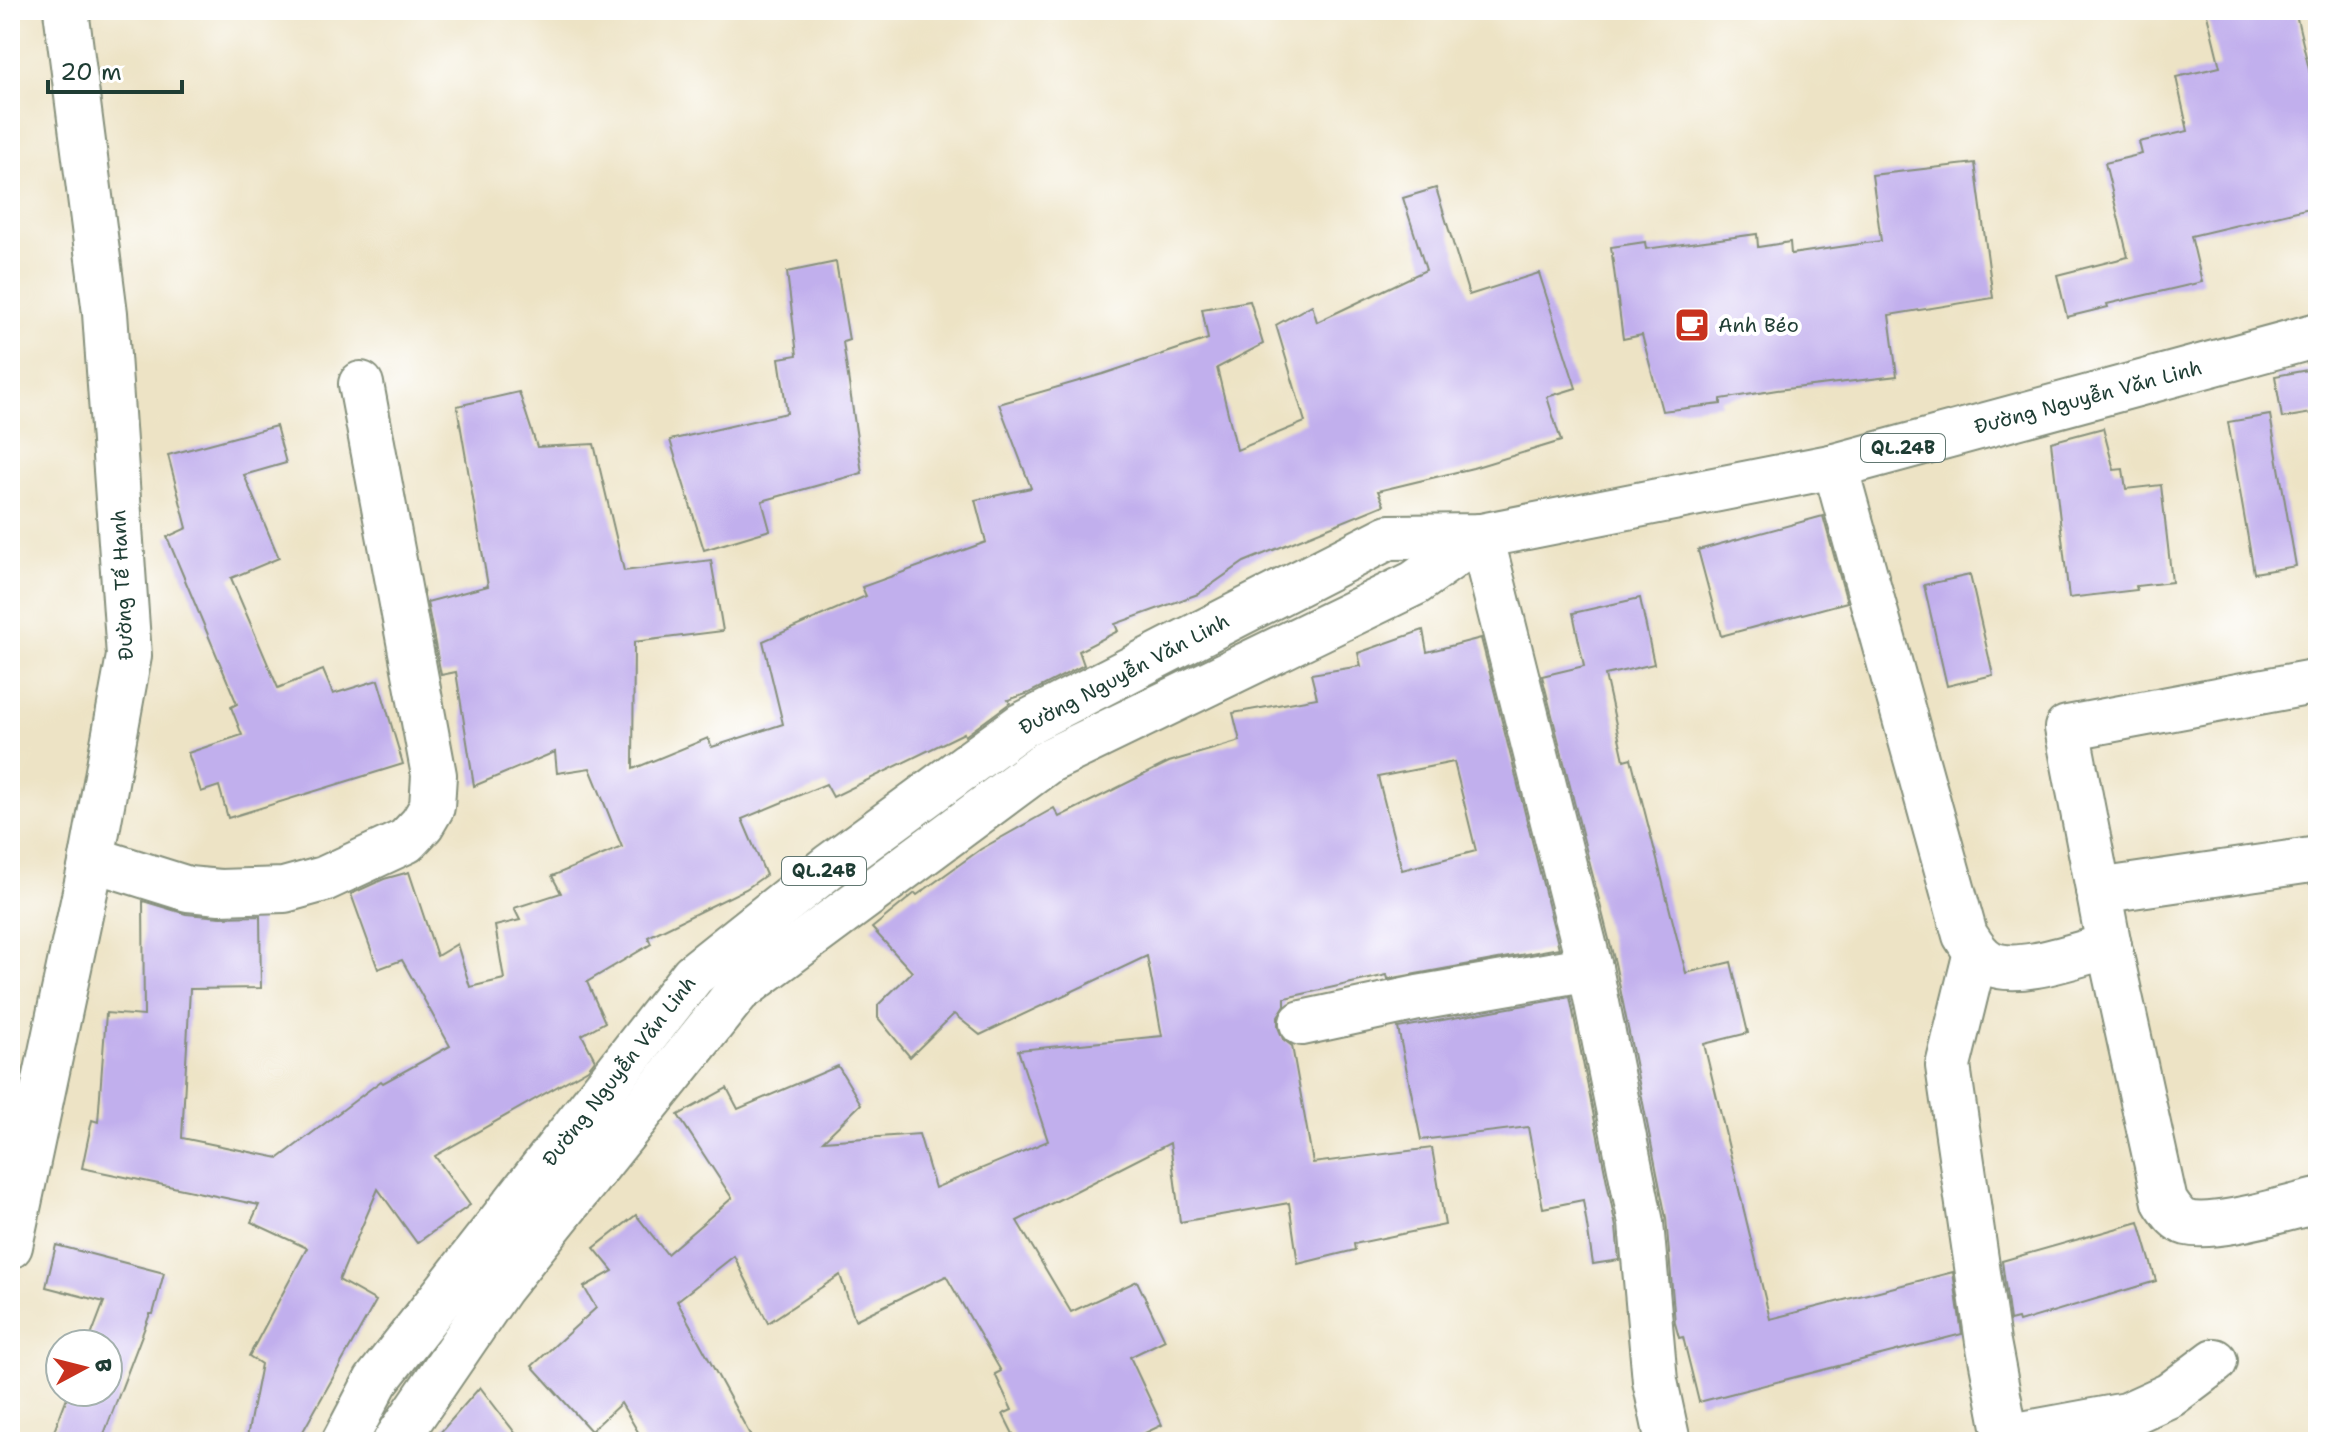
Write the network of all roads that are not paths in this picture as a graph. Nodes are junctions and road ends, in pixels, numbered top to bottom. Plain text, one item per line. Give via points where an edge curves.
1 (66, 10) edge
2 (2318, 335) edge
3 (361, 384) dead end
4 (1835, 466) junction
5 (1481, 536) junction
6 (2318, 681) edge
7 (92, 859) junction
8 (2318, 859) edge
9 (2098, 891) junction
10 (2109, 946) junction
11 (1976, 952) junction
12 (1590, 968) junction
13 (1302, 1023) dead end
14 (2318, 1201) edge
15 (10, 1246) edge
16 (2215, 1361) dead end
17 (2007, 1439) edge
18 (344, 1442) edge
19 (395, 1442) edge
20 (1668, 1442) edge

1 - 7 main road, Đường Tế Hanh via 105,313 129,656
2 - 4 main road, Đường Nguyễn Văn Linh / QL.24B
3 - 7 main road via 434,775 432,807 406,841 324,879 284,890 188,889
4 - 5 main road, Đường Nguyễn Văn Linh / QL.24B
4 - 11 main road via 1965,935
5 - 12 main road
5 - 18 main road, Đường Nguyễn Văn Linh / QL.24B via 1389,537 1022,725 693,975 376,1381
5 - 19 main road, Đường Nguyễn Văn Linh / QL.24B via 1415,583 1048,761 738,991 500,1288
6 - 9 main road via 2067,728
7 - 15 main road, Đường Tế Hanh
8 - 9 main road
9 - 10 main road
10 - 11 main road via 2018,968 2000,967
10 - 14 main road via 2165,1202 2176,1217 2208,1225
11 - 17 main road via 1948,1066
12 - 13 main road
12 - 20 main road via 1641,1223 1655,1381
16 - 17 main road via 2170,1395 2126,1415

